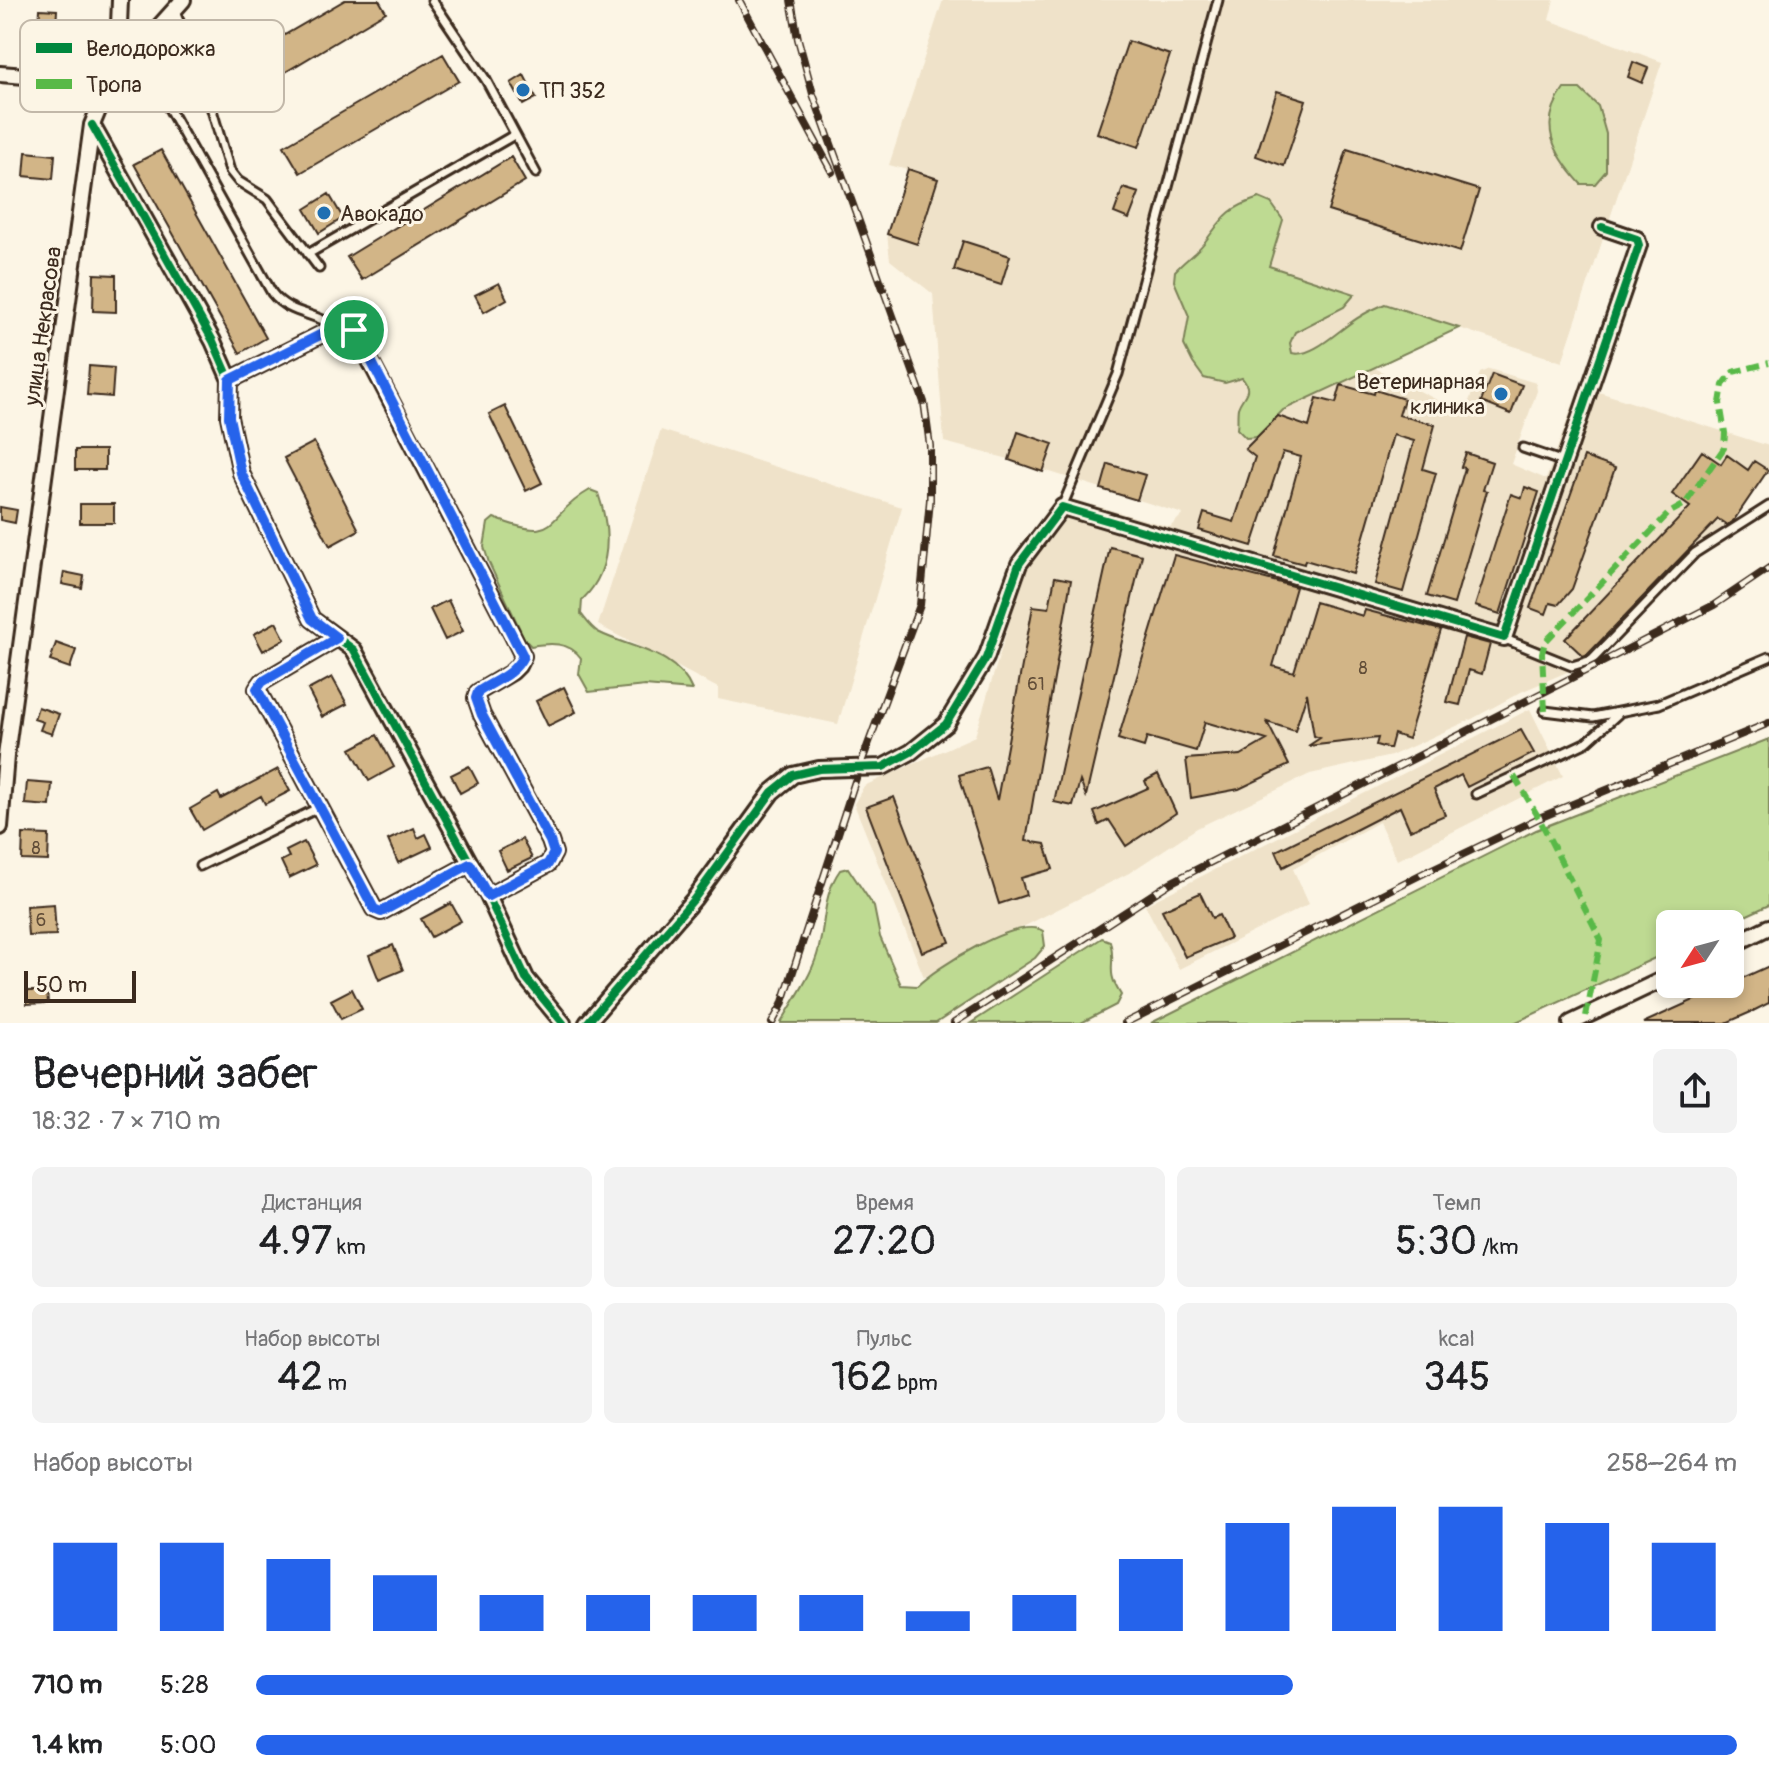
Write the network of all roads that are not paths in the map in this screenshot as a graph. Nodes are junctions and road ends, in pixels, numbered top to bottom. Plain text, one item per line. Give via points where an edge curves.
1 (120, 0) edge
2 (432, 0) edge
3 (1218, 0) edge
4 (119, 20) edge
5 (0, 74) edge
6 (20, 76) edge
7 (98, 112) edge
8 (171, 112) edge
9 (213, 112) edge
10 (92, 125) junction
11 (514, 135) junction
12 (536, 173) dead end
13 (1602, 227) dead end
14 (308, 254) junction
15 (319, 268) dead end
16 (336, 327) junction
17 (230, 380) junction
18 (1523, 448) dead end
19 (1564, 462) junction
20 (1769, 506) edge
21 (1062, 507) junction
22 (337, 638) junction
23 (1504, 638) junction
24 (1769, 657) edge
25 (1545, 711) dead end
26 (1619, 712) junction
27 (1476, 794) dead end
28 (320, 807) junction
29 (0, 827) edge
30 (470, 864) junction
31 (200, 866) dead end
32 (488, 896) junction
33 (1769, 927) edge
34 (1744, 939) edge
35 (1656, 984) edge
36 (1588, 1020) edge
37 (563, 1023) edge
38 (587, 1023) edge
39 (1571, 1023) edge

1 - 4 street
2 - 11 lane via 486,80
3 - 21 lane via 1118,374
5 - 6 street
7 - 10 street, улица Некрасова
8 - 16 lane via 272,293 292,310
9 - 14 lane via 230,171 267,199
10 - 17 street
10 - 29 street, улица Некрасова
11 - 12 lane
11 - 14 lane
13 - 19 street via 1637,239 1639,245
14 - 15 lane
16 - 17 street
16 - 32 street via 354,330 362,343 523,656 512,672 476,698 554,853 548,864
17 - 22 street via 229,417 241,473 312,619
18 - 19 lane
19 - 23 street
20 - 23 lane via 1695,553 1592,660 1572,666
21 - 23 street
21 - 38 street via 1019,564 986,658 946,724 883,767 819,769 793,775 772,792 694,899
22 - 28 street via 257,689
22 - 30 street via 354,650
24 - 26 lane via 1659,704
25 - 26 lane via 1593,717
26 - 27 lane via 1587,742
28 - 30 street via 374,909 381,912
28 - 31 lane
30 - 32 street
32 - 37 street via 526,978
33 - 34 street
35 - 36 street
36 - 39 street

